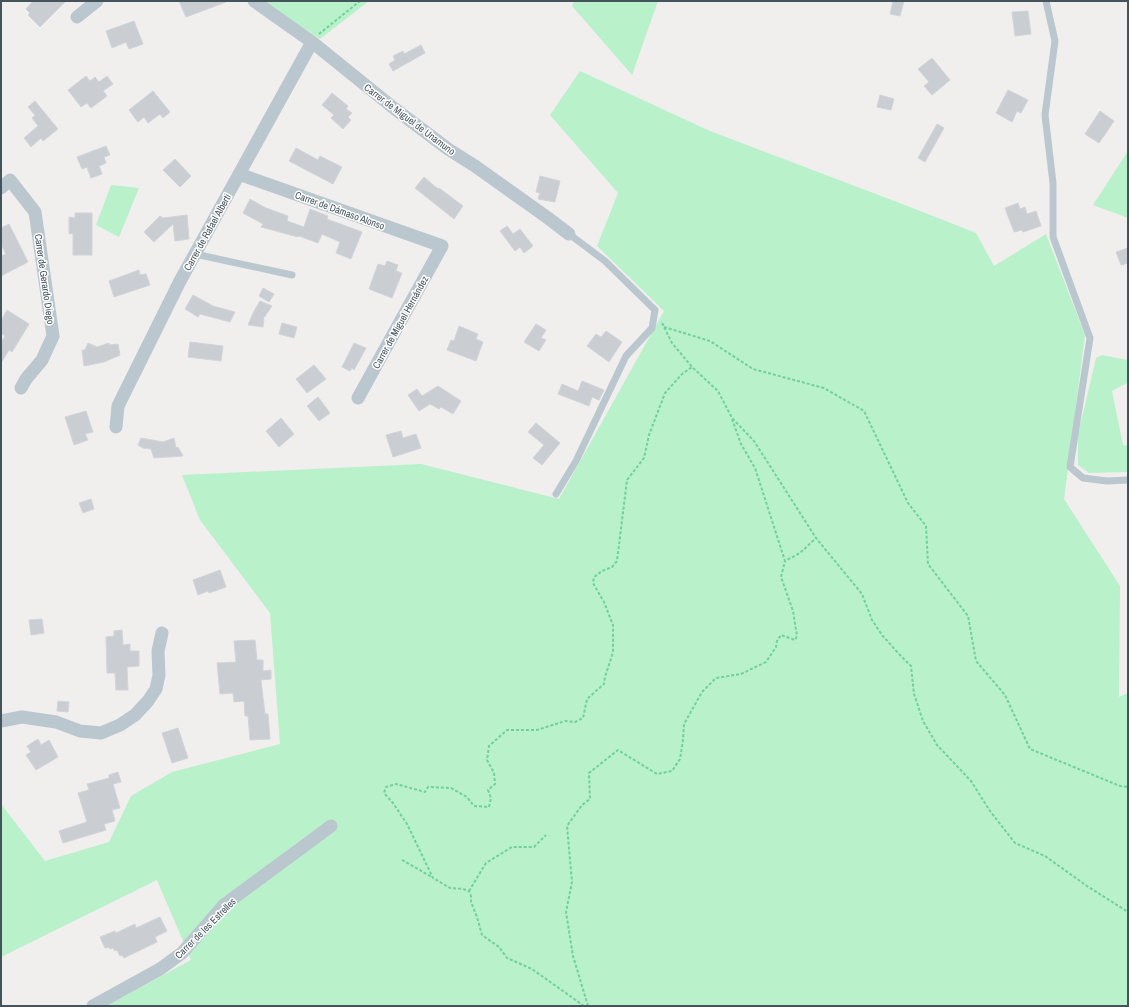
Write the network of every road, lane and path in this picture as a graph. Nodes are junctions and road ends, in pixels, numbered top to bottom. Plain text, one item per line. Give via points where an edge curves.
1 (97, 1) edge
2 (254, 1) edge
3 (360, 1) edge
4 (1046, 1) edge
5 (77, 17) dead end
6 (312, 42) junction
7 (239, 174) junction
8 (1, 188) edge
9 (569, 234) joint
10 (442, 246) joint
11 (195, 254) junction
12 (292, 275) dead end
13 (655, 310) junction
14 (664, 327) junction
15 (692, 367) junction
16 (21, 388) dead end
17 (358, 398) dead end
18 (732, 418) junction
19 (116, 427) dead end
20 (1128, 480) edge
21 (556, 494) dead end
22 (816, 538) junction
23 (785, 561) junction
24 (162, 633) dead end
25 (1, 721) edge
26 (1128, 787) edge
27 (331, 826) dead end
28 (546, 835) dead end
29 (402, 860) dead end
30 (433, 878) junction
31 (469, 891) junction
32 (1128, 912) edge
33 (93, 1006) edge
34 (584, 1006) edge
35 (588, 1006) edge

1 - 5 street
2 - 6 street, Carrer de Miguel de Unamuno
3 - 6 path
4 - 20 lane via 1055,41 1045,115 1053,184 1054,237 1090,338 1070,467 1083,478
6 - 7 street, Carrer de Rafael Alberti
6 - 9 street, Carrer de Miguel de Unamuno via 395,109
7 - 10 street, Carrer de Dámaso Alonso
7 - 11 street, Carrer de Rafael Alberti
8 - 16 street, Carrer de Gerardo Diego via 10,180 35,212 53,336 42,360
9 - 13 lane via 605,261
10 - 17 street, Carrer de Miguel Hernández
11 - 12 lane
11 - 19 street, Carrer de Rafael Alberti via 118,406
13 - 14 path
13 - 21 lane via 652,328 626,356 576,461
14 - 15 path via 672,343
14 - 26 path via 710,341 753,369 824,388 864,411 908,504 926,526 928,564 968,616 976,660 1005,695 1030,749
15 - 18 path via 718,391
15 - 30 path via 664,393 649,434 644,458 627,480 617,561 612,567 594,577 593,583 614,625 613,652 604,684 587,699 582,718 575,722 565,721 537,730 507,730 489,746 487,760 494,773 495,784 488,790 491,798 488,807 474,806 467,797 451,788 428,787 424,792 396,784 386,787 384,793 407,824
18 - 22 path via 754,442
18 - 23 path via 741,444 755,468
22 - 23 path via 800,553
22 - 32 path via 862,594 872,620 882,635 911,666 914,694 923,721 937,745 971,781 1015,843 1045,856
23 - 35 path via 781,577 793,611 797,636 794,640 781,636 766,662 741,674 716,678 702,692 684,724 680,759 672,771 657,774 618,750 589,773 590,799 582,805 567,826 572,882 566,912 573,956
24 - 25 street via 156,689 135,715 120,725 101,733 80,731 56,722 22,717
27 - 33 street, Carrer de les Estrelles via 224,906 182,953 160,969
28 - 31 path via 534,847 512,847 486,863
29 - 30 path
30 - 31 path via 450,888
31 - 34 path via 482,936 499,947 507,958 532,969

